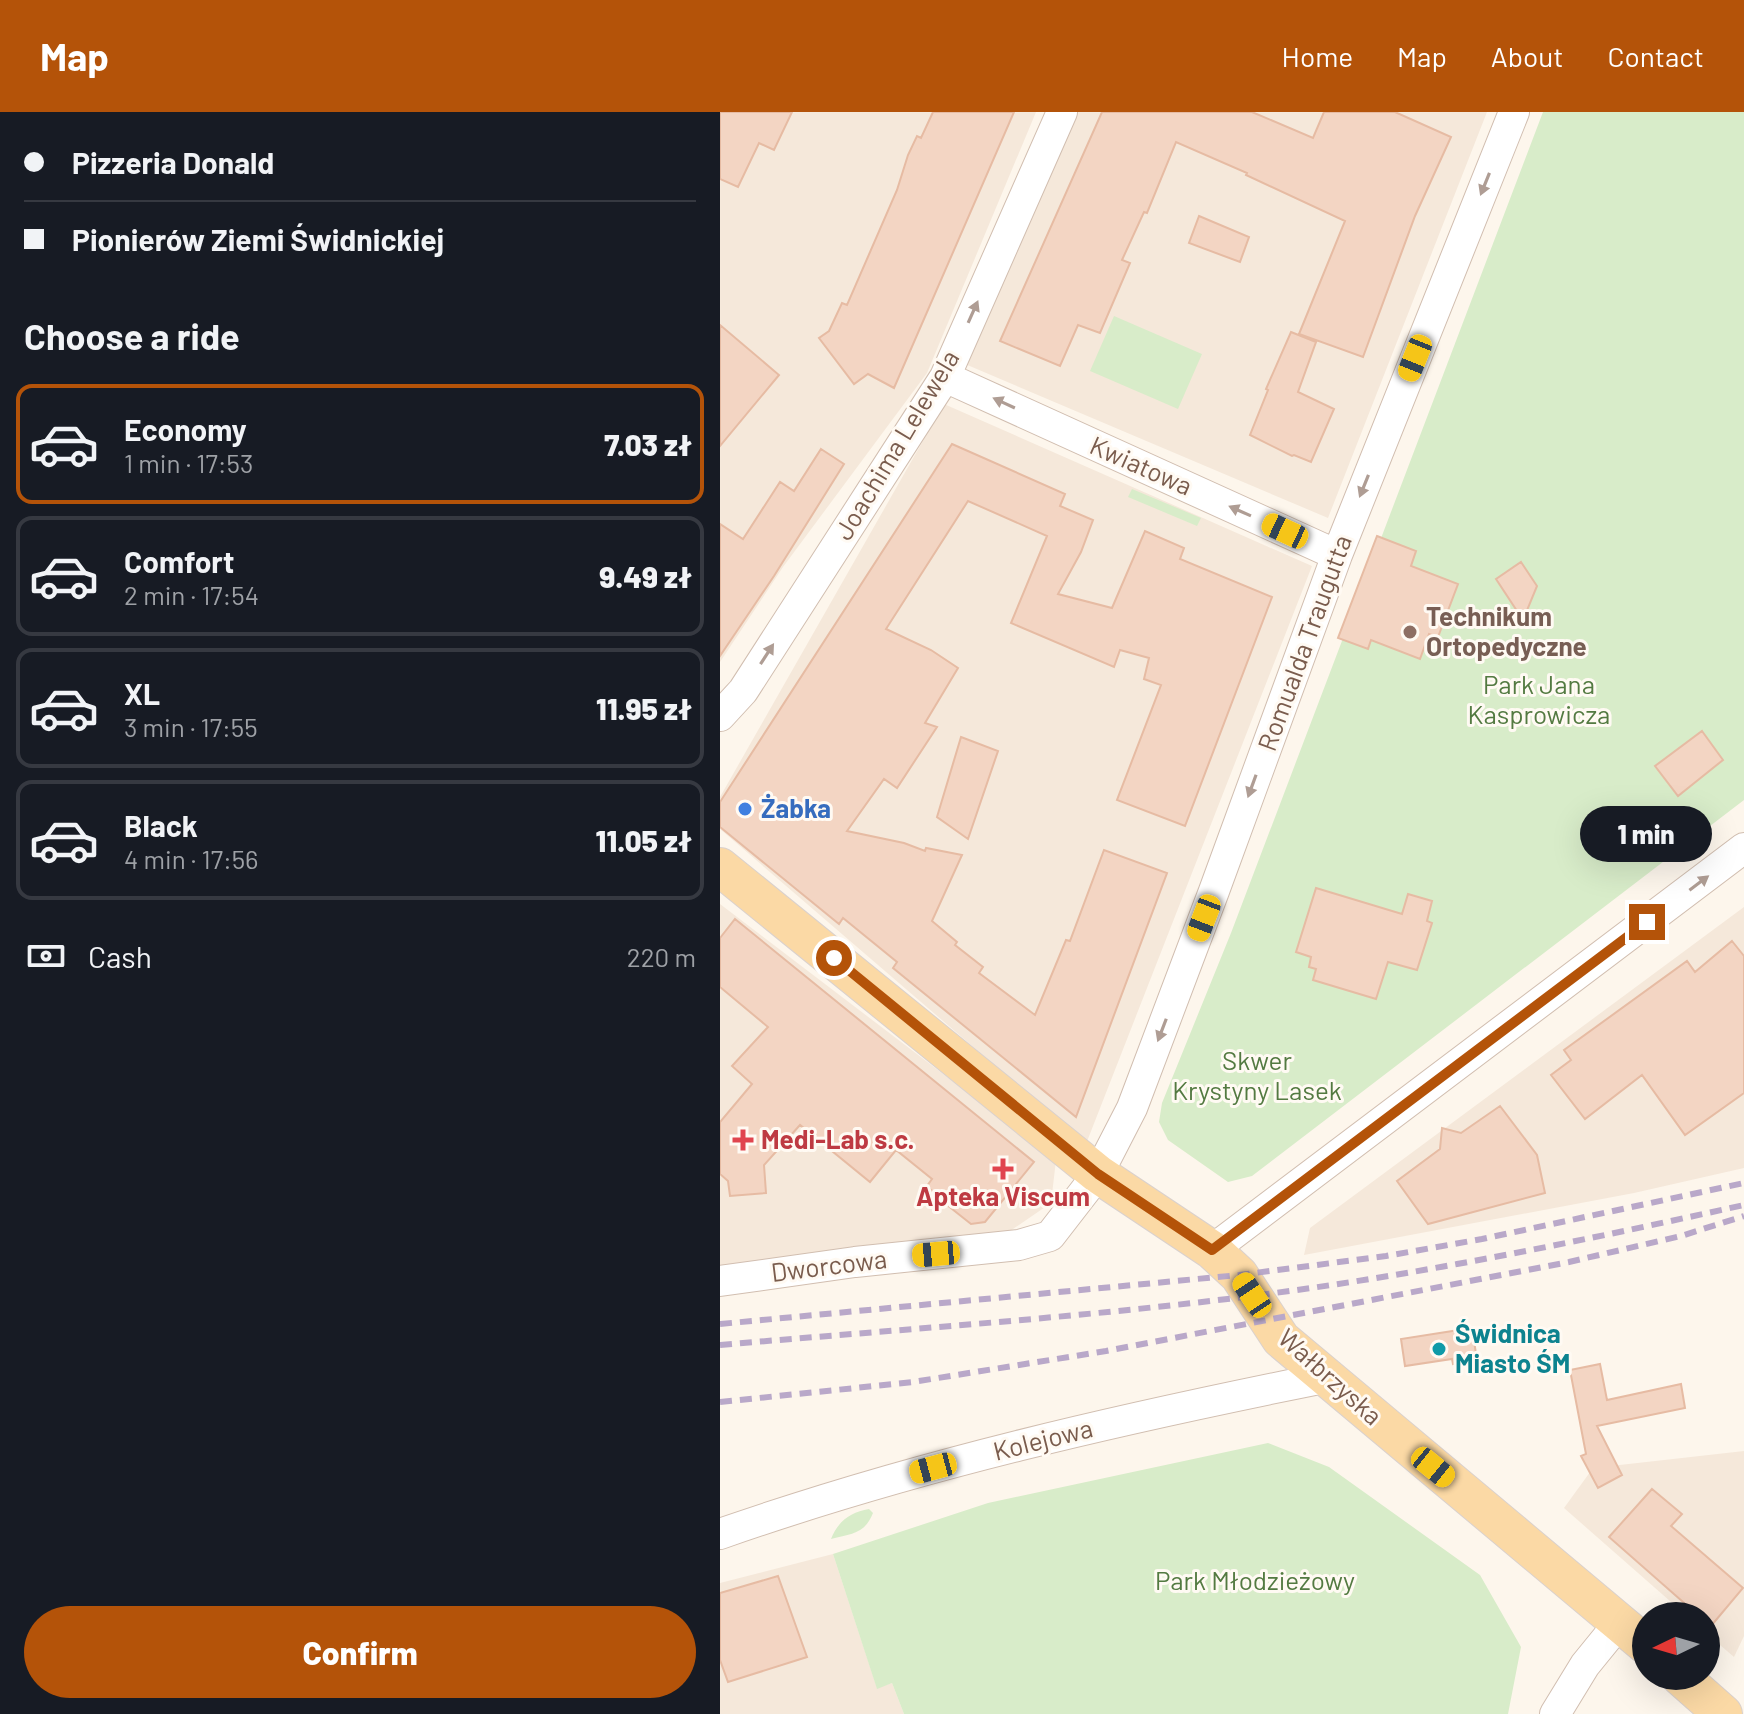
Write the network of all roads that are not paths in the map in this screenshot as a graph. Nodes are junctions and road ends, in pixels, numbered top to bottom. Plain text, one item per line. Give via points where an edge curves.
1 (1062, 112) edge
2 (1514, 112) edge
3 (945, 377) junction
4 (1337, 555) junction
5 (720, 716) edge
6 (1744, 848) edge
7 (720, 867) edge
8 (1098, 1174) junction
9 (1212, 1250) junction
10 (720, 1281) edge
11 (1324, 1378) junction
12 (720, 1534) edge
13 (1632, 1633) edge
14 (1632, 1635) edge
15 (1696, 1690) edge
16 (1555, 1714) edge
17 (1723, 1714) edge

3 -> 1 street, Joachima Lelewela
2 -> 4 street, Romualda Traugutta
4 -> 3 street, Kwiatowa
5 -> 3 street, Joachima Lelewela via 743,691
4 -> 8 street, Romualda Traugutta via 1137,1094
9 -> 6 street
7 - 8 main road, Wałbrzyska
8 - 9 main road, Wałbrzyska
8 - 10 street, Dworcowa via 1050,1236 1019,1245
9 - 11 main road, Wałbrzyska via 1239,1275 1281,1339
11 - 12 street, Kolejowa via 1025,1443
11 - 13 main road, Wałbrzyska
14 - 16 street via 1585,1665
15 - 17 main road

